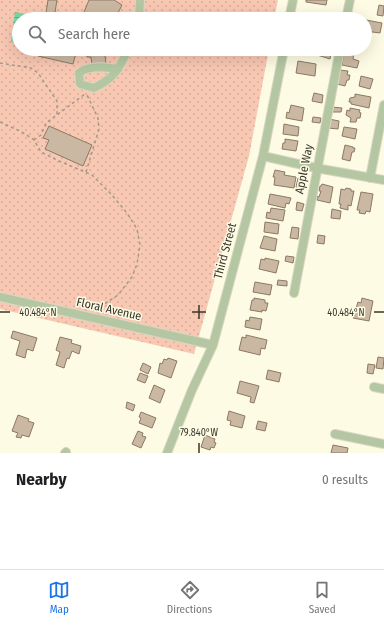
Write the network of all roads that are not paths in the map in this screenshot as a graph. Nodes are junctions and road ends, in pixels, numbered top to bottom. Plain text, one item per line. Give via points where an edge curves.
1 (140, 0) edge
2 (293, 0) edge
3 (350, 0) edge
4 (139, 12) edge
5 (290, 12) edge
6 (347, 12) edge
7 (124, 56) edge
8 (283, 56) edge
9 (339, 56) edge
10 (118, 69) dead end
11 (384, 105) edge
12 (263, 156) junction
13 (316, 168) junction
14 (370, 178) junction
15 (384, 180) edge
16 (294, 293) dead end
17 (0, 297) edge
18 (213, 345) junction
19 (374, 387) dead end
20 (384, 389) edge
21 (335, 434) dead end
22 (384, 444) edge
23 (167, 453) edge

1 - 4 street
2 - 5 street
3 - 6 street
7 - 10 street
8 - 12 street, Third Street
9 - 13 street, Apple Way
11 - 14 street
12 - 13 street
12 - 18 street, Third Street
13 - 14 street
13 - 16 street, Apple Way
14 - 15 street
17 - 18 street, Floral Avenue
18 - 23 street, Third Street
19 - 20 street
21 - 22 street

